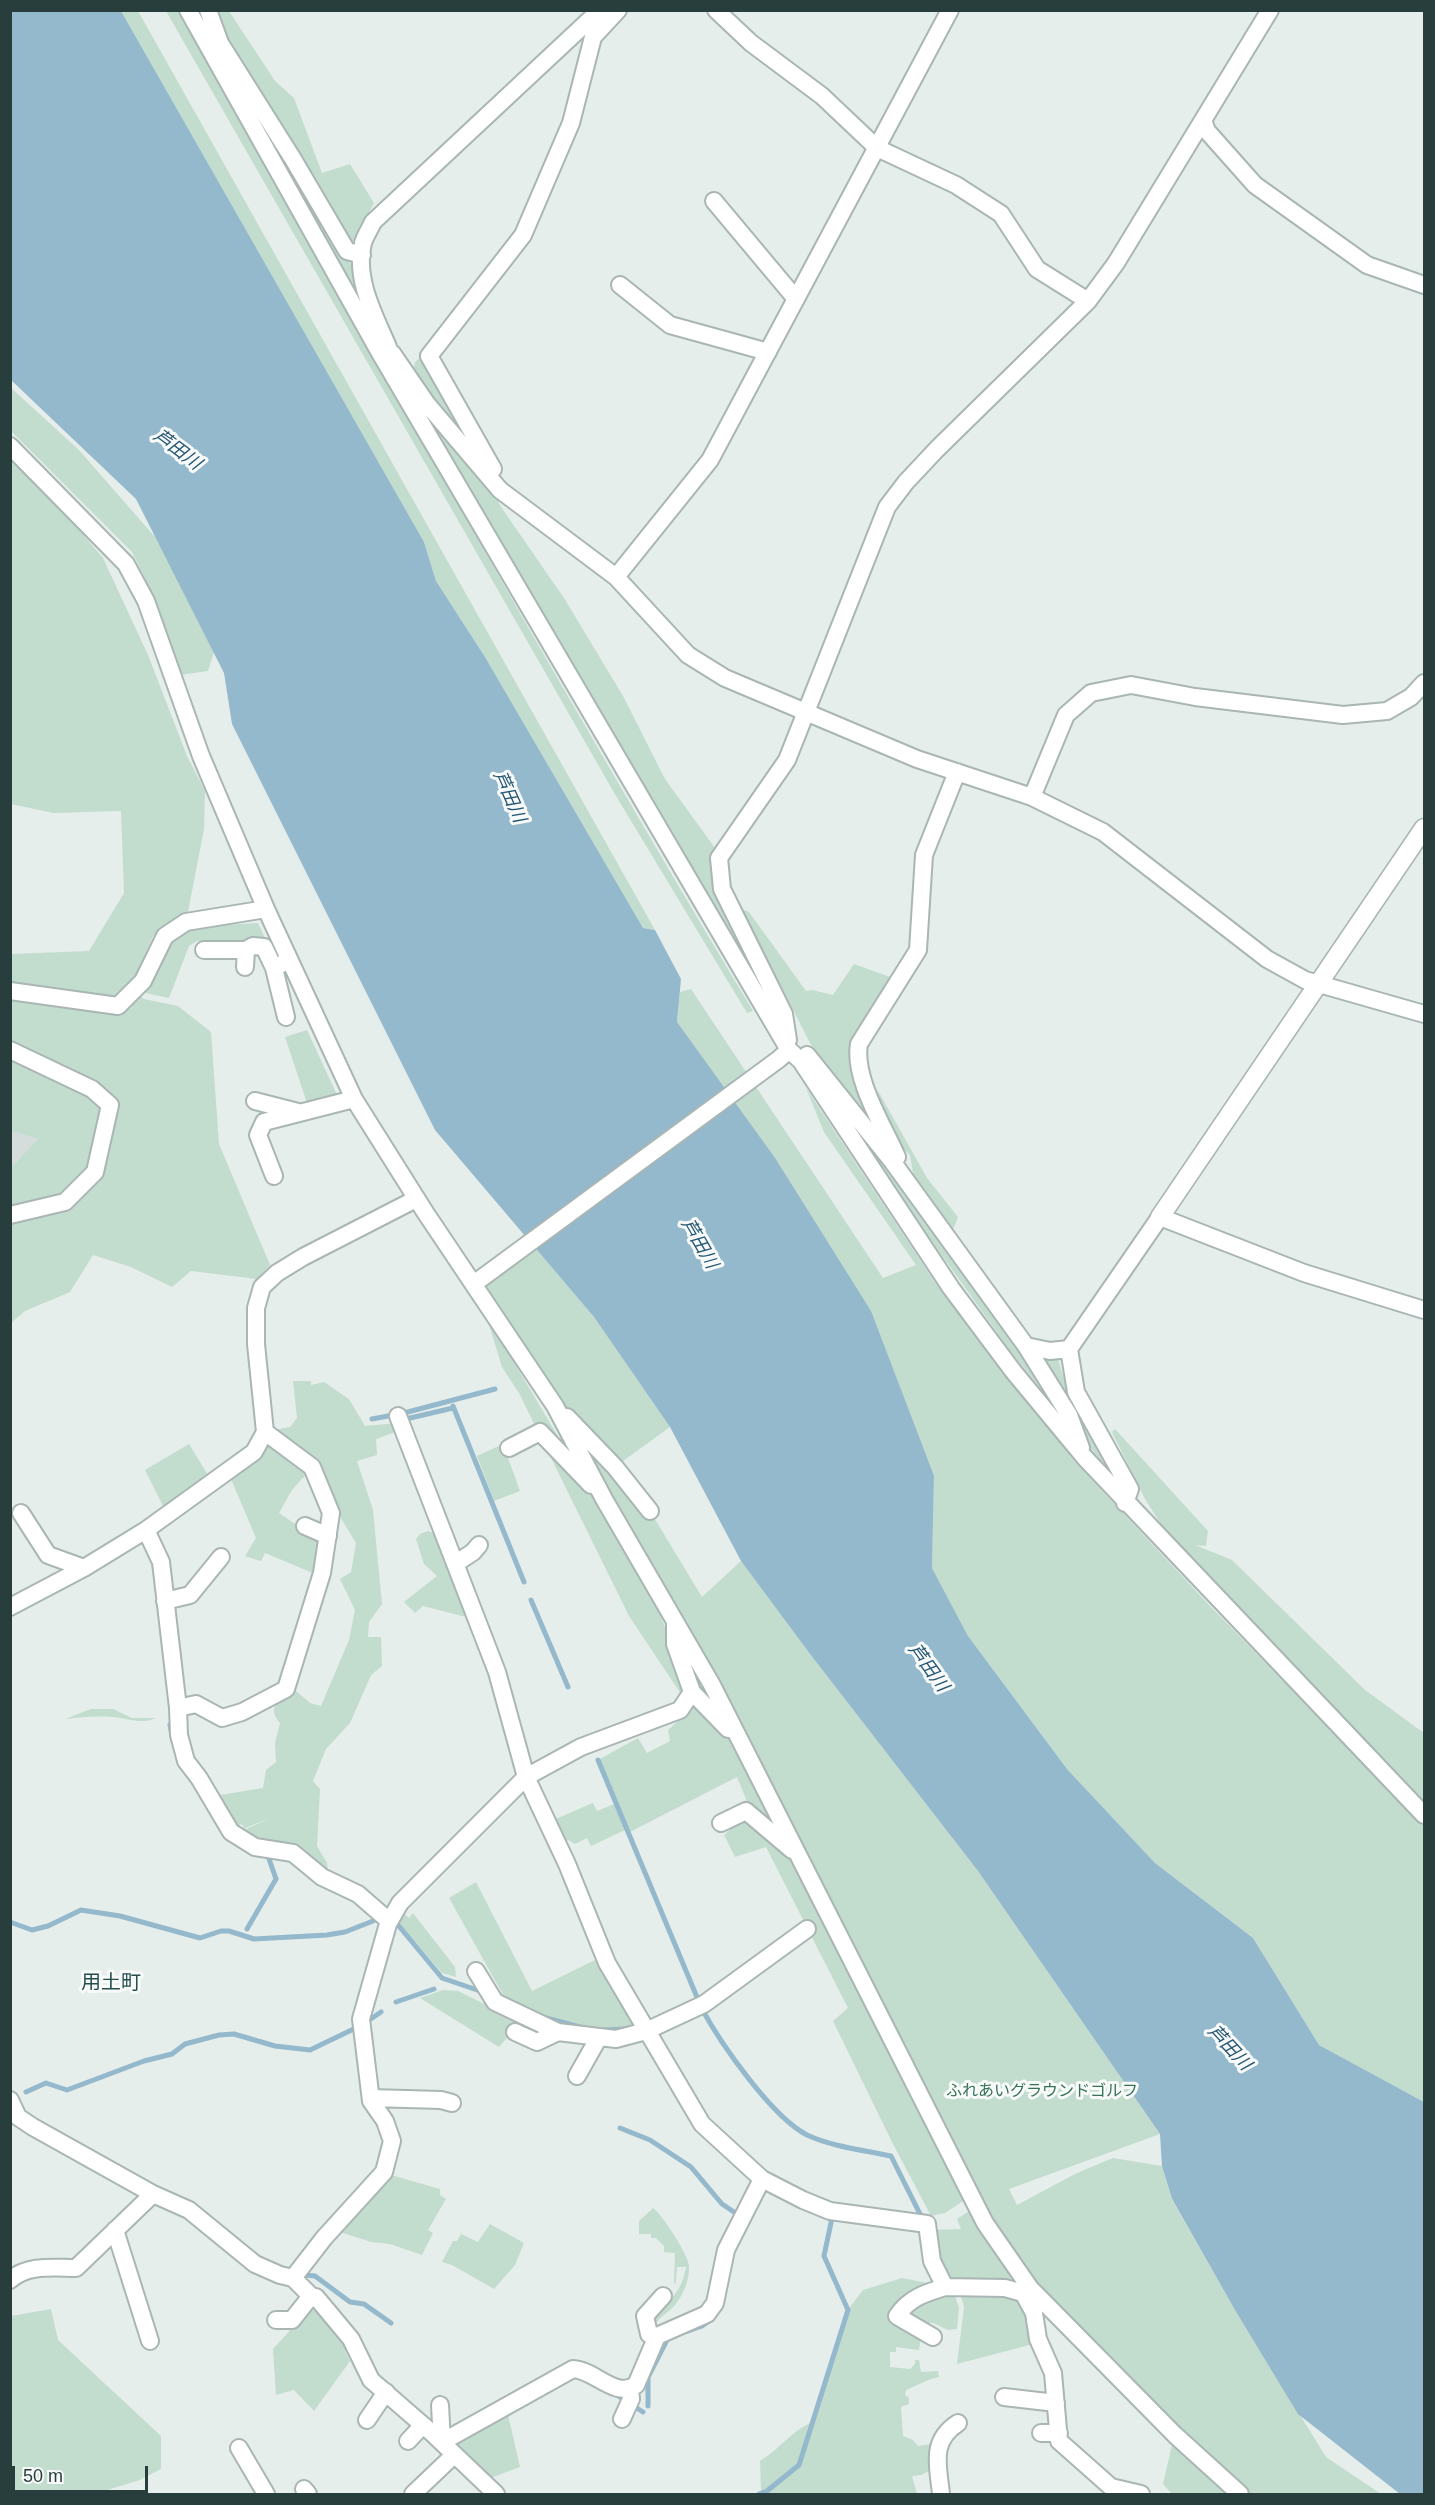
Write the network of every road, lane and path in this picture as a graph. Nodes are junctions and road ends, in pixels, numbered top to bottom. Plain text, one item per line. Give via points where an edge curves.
1 (188, 10) edge
2 (208, 10) edge
3 (600, 10) edge
4 (618, 10) edge
5 (716, 10) edge
6 (950, 10) edge
7 (1270, 10) edge
8 (1203, 120) junction
9 (877, 148) junction
10 (714, 201) dead end
11 (362, 255) junction
12 (620, 285) dead end
13 (1425, 285) edge
14 (796, 299) junction
15 (1088, 301) junction
16 (384, 350) junction
17 (768, 352) junction
18 (10, 446) edge
19 (500, 490) junction
20 (616, 577) junction
21 (1425, 683) edge
22 (807, 713) junction
23 (957, 772) junction
24 (1032, 797) junction
25 (1425, 828) edge
26 (266, 909) junction
27 (204, 950) dead end
28 (246, 950) junction
29 (282, 964) junction
30 (245, 968) dead end
31 (1317, 985) junction
32 (10, 991) edge
33 (1425, 1014) edge
34 (285, 1017) dead end
35 (10, 1050) edge
36 (784, 1054) junction
37 (354, 1099) junction
38 (255, 1101) dead end
39 (301, 1113) junction
40 (891, 1161) junction
41 (274, 1176) dead end
42 (416, 1199) junction
43 (10, 1215) edge
44 (1160, 1217) junction
45 (480, 1279) junction
46 (1425, 1310) edge
47 (1026, 1346) junction
48 (1069, 1349) junction
49 (555, 1406) junction
50 (398, 1416) dead end
51 (265, 1432) junction
52 (510, 1448) dead end
53 (1084, 1458) junction
54 (604, 1498) junction
55 (1125, 1503) junction
56 (650, 1511) dead end
57 (21, 1513) dead end
58 (305, 1526) dead end
59 (146, 1530) junction
60 (328, 1536) junction
61 (479, 1545) dead end
62 (221, 1557) dead end
63 (455, 1564) junction
64 (84, 1568) junction
65 (165, 1601) junction
66 (10, 1607) edge
67 (295, 1610) dead end
68 (675, 1621) junction
69 (306, 1623) junction
70 (692, 1692) junction
71 (178, 1708) junction
72 (735, 1729) junction
73 (526, 1778) junction
74 (1425, 1815) edge
75 (721, 1823) dead end
76 (799, 1857) junction
77 (389, 1922) junction
78 (807, 1929) dead end
79 (476, 1971) dead end
80 (646, 2031) junction
81 (515, 2032) dead end
82 (558, 2032) junction
83 (599, 2037) junction
84 (577, 2076) dead end
85 (371, 2098) junction
86 (10, 2100) edge
87 (452, 2103) dead end
88 (14, 2116) edge
89 (762, 2180) junction
90 (153, 2194) junction
91 (115, 2230) junction
92 (293, 2278) junction
93 (10, 2280) edge
94 (945, 2287) junction
95 (1027, 2291) junction
96 (663, 2295) dead end
97 (311, 2296) junction
98 (276, 2320) dead end
99 (657, 2336) junction
100 (933, 2337) dead end
101 (150, 2341) dead end
102 (630, 2389) junction
103 (386, 2392) junction
104 (1004, 2397) dead end
105 (1056, 2403) junction
106 (440, 2405) dead end
107 (622, 2419) dead end
108 (368, 2420) dead end
109 (958, 2422) dead end
110 (423, 2425) junction
111 (938, 2430) dead end
112 (1041, 2433) dead end
113 (1059, 2433) junction
114 (408, 2441) dead end
115 (442, 2442) junction
116 (239, 2448) dead end
117 (937, 2449) junction
118 (454, 2455) junction
119 (266, 2494) edge
120 (413, 2494) edge
121 (496, 2494) edge
122 (941, 2494) edge
123 (1141, 2494) edge
124 (1240, 2494) edge

1 - 16 street
2 - 11 street via 220,43 347,251
3 - 11 street via 373,222
4 - 19 street via 593,37 571,123 523,235 429,356 497,477
5 - 9 street via 751,43 822,96
6 - 9 street
7 - 8 street
8 - 13 street via 1207,131 1255,185 1366,265
8 - 15 street via 1116,263
9 - 14 street
9 - 15 street via 956,184 1001,214 1037,269
10 - 14 street
11 - 16 street via 365,291
12 - 17 street via 670,325
14 - 17 street
15 - 22 street via 937,449 887,507
16 - 19 street
16 - 36 street
17 - 20 street via 710,460
18 - 26 street via 126,564 146,601 201,756
19 - 20 street
20 - 22 street via 688,656 725,678
21 - 24 street via 1387,711 1343,715 1131,685 1091,693 1066,715
22 - 23 street
22 - 36 street via 787,760 719,858 722,889 784,1014
23 - 24 street
23 - 40 street via 924,855 918,950 859,1044 861,1077 897,1157
24 - 31 street via 1103,832 1267,959
25 - 31 street
26 - 29 street
26 - 32 street via 186,922 165,936 142,981 118,1006
27 - 28 street
28 - 29 street via 264,947
28 - 30 street
29 - 34 street
29 - 37 street
31 - 33 street
31 - 44 street
35 - 43 street via 93,1089 110,1105 95,1172 65,1202
36 - 40 street via 808,1055
36 - 45 street
36 - 53 street via 801,1061 951,1288
37 - 39 street
37 - 42 street
38 - 39 street
39 - 41 street via 264,1122 258,1135
40 - 47 street
42 - 45 street
42 - 51 street via 303,1257 262,1287 256,1308 256,1344
44 - 46 street via 1304,1273
44 - 48 street
45 - 49 street
47 - 48 street via 1050,1351
47 - 53 street via 1070,1415
48 - 55 street via 1076,1392 1130,1489
49 - 54 street
49 - 56 street via 615,1467
50 - 63 street
51 - 59 street via 254,1452
51 - 60 street via 312,1467 331,1513
52 - 54 street via 540,1432
53 - 55 street
54 - 68 street
55 - 74 street
57 - 64 street via 48,1555
58 - 60 street
59 - 64 street
59 - 65 street via 161,1562
60 - 69 street via 322,1573
61 - 63 street
62 - 65 street via 190,1595
63 - 73 street via 501,1683
64 - 66 street
65 - 71 street
67 - 69 street
68 - 70 street via 675,1644
68 - 72 street
69 - 71 street via 286,1689 270,1691 242,1712 222,1718 196,1704
70 - 72 street via 728,1729
70 - 73 street via 680,1710 581,1747
71 - 77 street via 179,1735 186,1761 231,1832 255,1847 293,1853 322,1877 358,1894
72 - 76 street
73 - 77 street via 400,1903
73 - 80 street via 567,1864 607,1963
75 - 76 street via 747,1811
76 - 95 street via 973,2202
77 - 85 street via 362,2019
78 - 80 street via 704,2004
79 - 82 street via 495,2002
80 - 83 street via 616,2039
80 - 89 street via 702,2124
81 - 82 street via 537,2042
82 - 83 street
83 - 84 street
85 - 87 street
85 - 92 street via 392,2141 384,2172
86 - 88 street
88 - 90 street
89 - 94 street via 830,2211 927,2224 933,2262
89 - 99 street via 726,2250 715,2303 707,2314
90 - 91 street
90 - 92 street via 189,2210 255,2264
91 - 93 street via 76,2268 42,2267
91 - 101 street
92 - 97 street
94 - 95 street
94 - 100 street via 918,2295 897,2316
95 - 105 street via 1038,2339 1053,2373
95 - 124 street
96 - 99 street via 645,2316 649,2334
97 - 98 street via 292,2319
97 - 103 street via 351,2339 372,2380
99 - 102 street via 636,2385
102 - 107 street via 631,2398
102 - 115 street via 616,2389 583,2370 573,2369
103 - 108 street
103 - 110 street
104 - 105 street
105 - 113 street
106 - 115 street
109 - 117 street via 947,2430
110 - 114 street
110 - 115 street
111 - 117 street
112 - 113 street
113 - 123 street via 1059,2441 1111,2487
115 - 118 street
116 - 119 street
117 - 122 street
118 - 120 street
118 - 121 street

